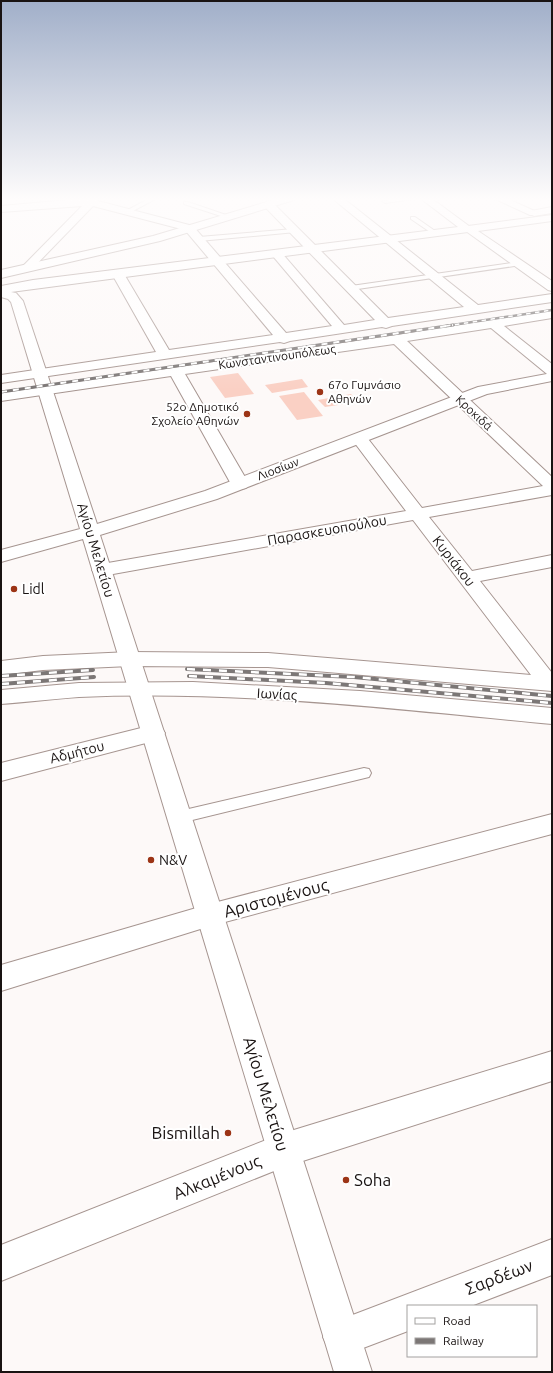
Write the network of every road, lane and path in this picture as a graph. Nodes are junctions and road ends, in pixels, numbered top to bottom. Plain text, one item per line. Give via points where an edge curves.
1 (33, 262) edge
2 (53, 262) edge
3 (210, 262) edge
4 (219, 262) edge
5 (284, 262) edge
6 (325, 262) edge
7 (417, 262) edge
8 (516, 262) edge
9 (519, 264) junction
10 (27, 268) junction
11 (1, 272) edge
12 (118, 274) junction
13 (434, 276) junction
14 (549, 282) edge
15 (351, 288) junction
16 (1, 291) edge
17 (552, 298) edge
18 (476, 310) junction
19 (552, 314) edge
20 (386, 324) junction
21 (494, 324) junction
22 (342, 330) junction
23 (284, 339) junction
24 (397, 339) junction
25 (165, 355) junction
26 (552, 371) edge
27 (176, 372) junction
28 (41, 374) junction
29 (552, 377) edge
30 (1, 379) edge
31 (46, 390) junction
32 (1, 396) edge
33 (459, 398) junction
34 (359, 438) junction
35 (240, 484) junction
36 (552, 486) edge
37 (552, 490) edge
38 (418, 514) junction
39 (90, 532) junction
40 (1, 556) edge
41 (552, 561) edge
42 (102, 570) junction
43 (467, 578) junction
44 (130, 659) junction
45 (1, 668) edge
46 (550, 684) edge
47 (139, 688) junction
48 (1, 697) edge
49 (552, 716) edge
50 (153, 733) junction
51 (1, 772) edge
52 (364, 773) dead end
53 (180, 817) junction
54 (552, 824) edge
55 (210, 915) junction
56 (1, 978) edge
57 (552, 1066) edge
58 (284, 1150) junction
59 (552, 1257) edge
60 (1, 1263) edge
61 (426, 1305) edge
62 (407, 1312) edge
63 (342, 1337) junction
64 (353, 1372) edge

1 - 10 street
2 - 10 street
3 - 12 street
4 - 23 street
5 - 22 street
6 - 15 street
7 - 13 street
8 - 9 street
9 - 13 lane
9 - 14 street
10 - 11 street
12 - 16 street
12 - 25 street
13 - 15 lane
13 - 18 street
15 - 20 street
16 - 28 street, Αγίου Μελετίου via 17,301
17 - 18 street, Κωνσταντινουπόλεως
18 - 20 street, Κωνσταντινουπόλεως
19 - 21 street, Κωνσταντινουπόλεως
20 - 22 street, Κωνσταντινουπόλεως
21 - 24 street, Κωνσταντινουπόλεως
21 - 26 street
22 - 23 street, Κωνσταντινουπόλεως
23 - 25 street, Κωνσταντινουπόλεως
24 - 27 street, Κωνσταντινουπόλεως
24 - 33 street, Κροκιδά
25 - 28 street, Κωνσταντινουπόλεως
27 - 31 street, Κωνσταντινουπόλεως
27 - 35 street
28 - 30 street, Κωνσταντινουπόλεως
28 - 31 street, Αγίου Μελετίου
29 - 33 street, Λιοσίων via 498,386
31 - 32 street, Κωνσταντινουπόλεως
31 - 39 street, Αγίου Μελετίου
33 - 34 street, Λιοσίων
33 - 36 street, Κροκιδά
34 - 35 street, Λιοσίων
34 - 38 street, Κυριάκου
35 - 39 street, Λιοσίων
37 - 38 street, Παρασκευοπούλου
38 - 42 street, Παρασκευοπούλου
38 - 43 street, Κυριάκου
39 - 40 street, Λιοσίων
39 - 42 street, Αγίου Μελετίου
41 - 43 street
42 - 44 street, Αγίου Μελετίου
43 - 46 street, Κυριάκου
44 - 45 street via 43,663
44 - 46 street via 268,660
44 - 47 street, Αγίου Μελετίου
47 - 48 street, Ιωνίας
47 - 49 street, Ιωνίας via 360,698
47 - 50 street, Αγίου Μελετίου
50 - 51 street, Αδμήτου
50 - 53 street, Αγίου Μελετίου
52 - 53 lane
53 - 55 street, Αγίου Μελετίου
54 - 55 street, Αριστομένους
55 - 56 street, Αριστομένους
55 - 58 street, Αγίου Μελετίου
57 - 58 street, Αλκαμένους
58 - 60 street, Αλκαμένους
58 - 63 street, Αγίου Μελετίου
59 - 61 street, Σαρδέων
62 - 63 street
63 - 64 street, Αγίου Μελετίου

